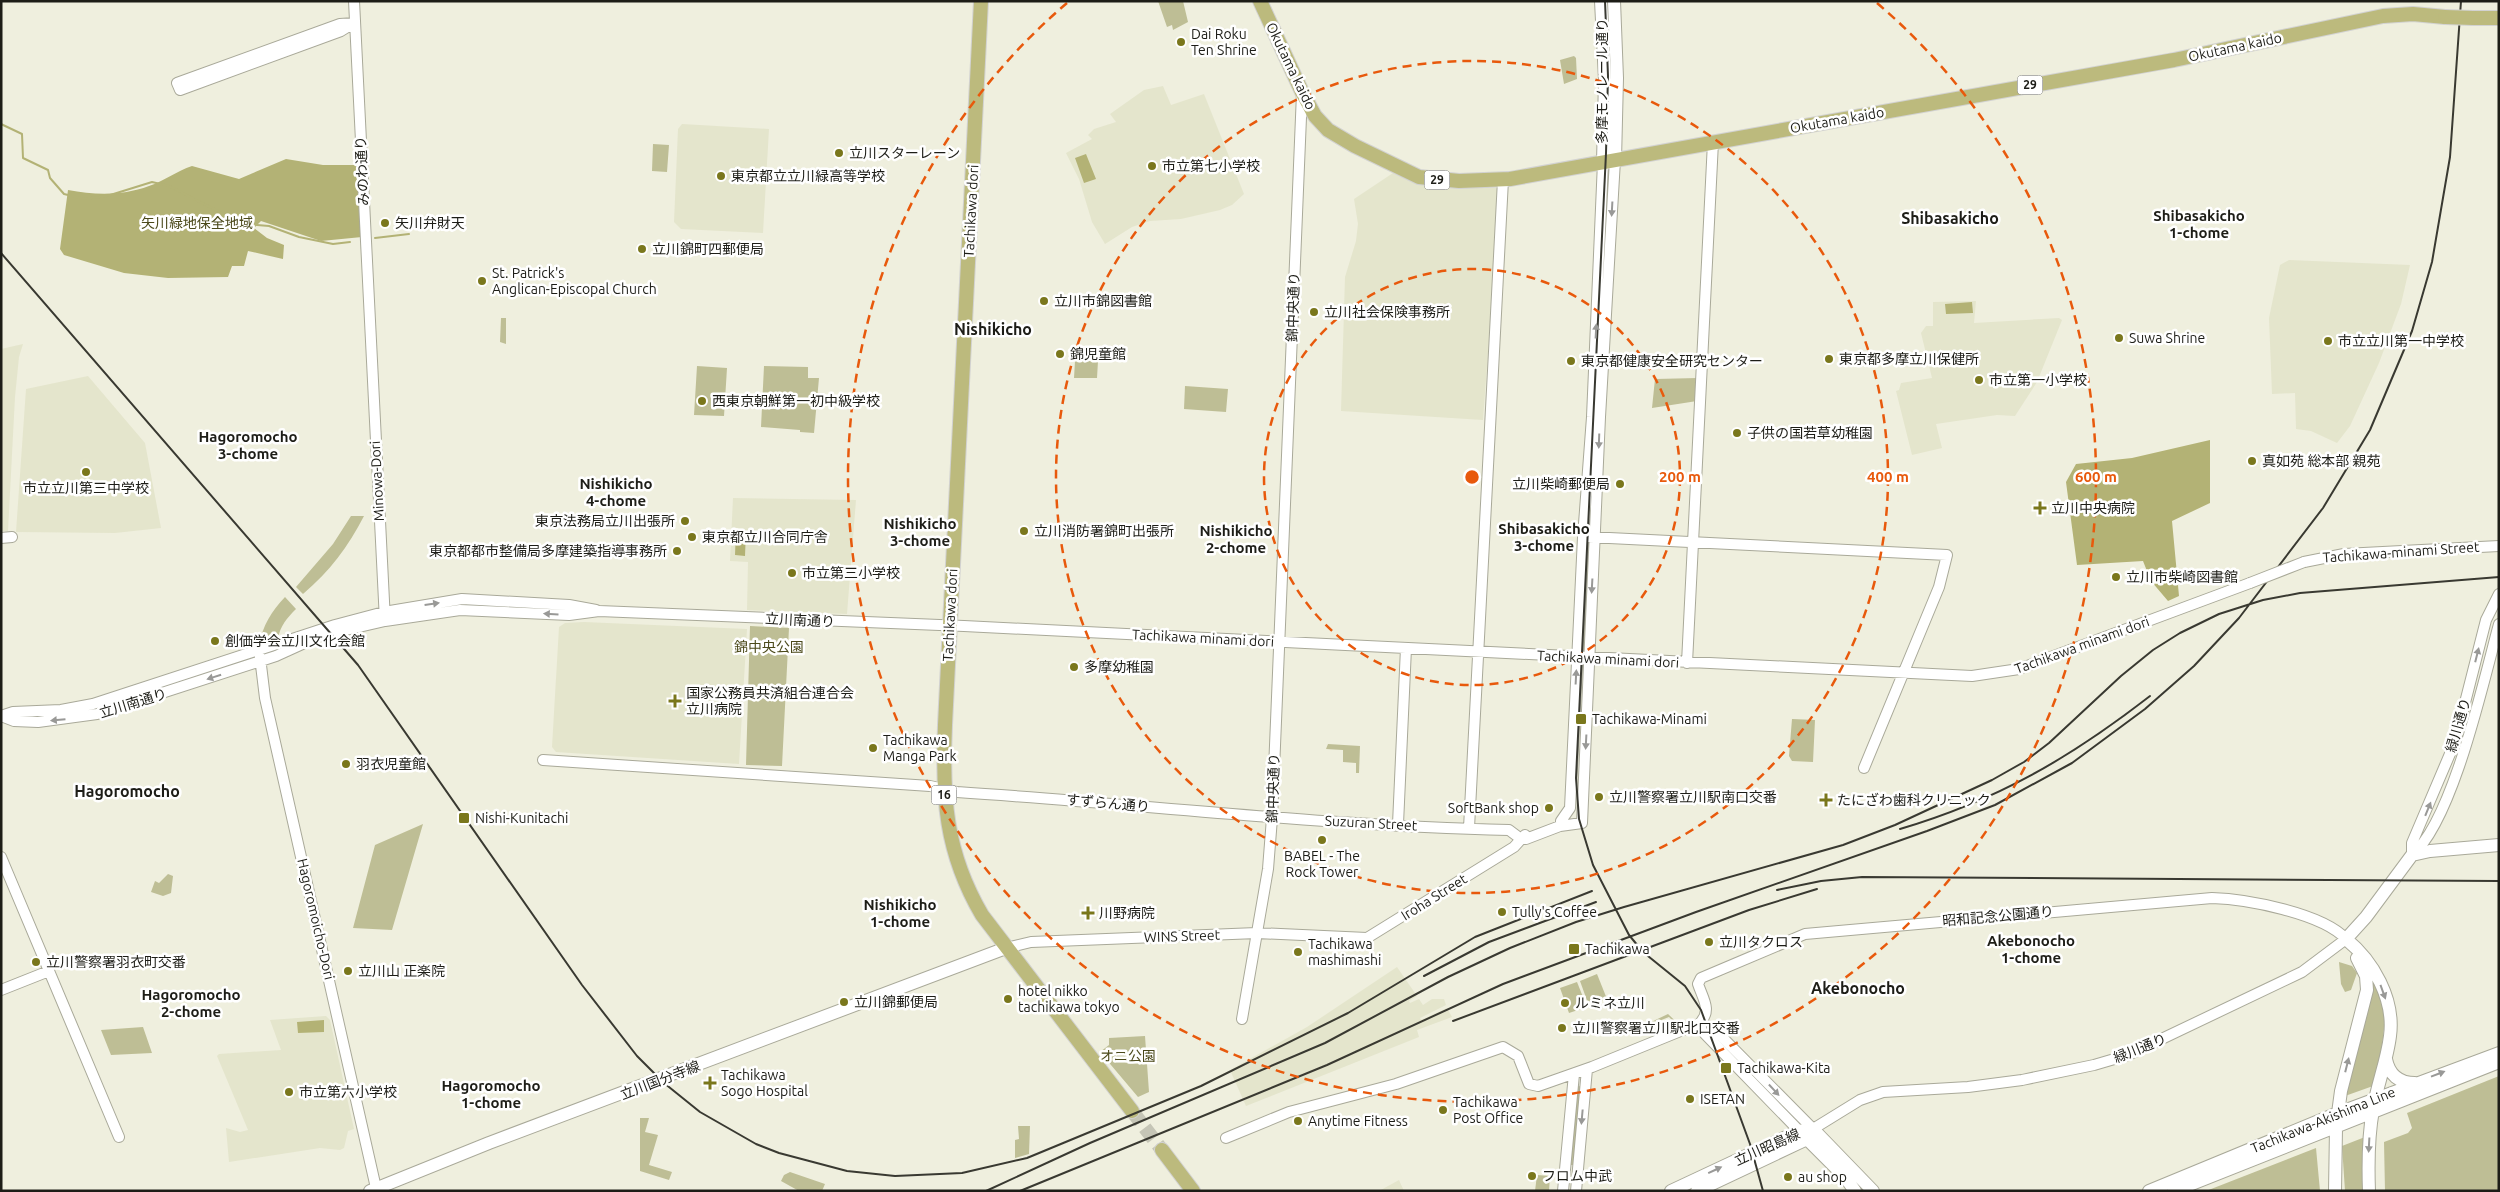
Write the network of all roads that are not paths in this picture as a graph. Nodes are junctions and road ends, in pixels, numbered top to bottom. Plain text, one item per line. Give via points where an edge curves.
1 (354, 1) edge
2 (981, 1) edge
3 (1260, 1) edge
4 (1601, 1) edge
5 (1614, 1) edge
6 (2499, 18) edge
7 (354, 23) junction
8 (1302, 92) junction
9 (1713, 142) junction
10 (1609, 161) junction
11 (1503, 180) junction
12 (1583, 537) junction
13 (1, 538) edge
14 (12, 538) dead end
15 (1595, 538) junction
16 (1693, 542) junction
17 (2499, 546) edge
18 (2250, 583) joint
19 (2499, 594) edge
20 (384, 616) junction
21 (2499, 624) edge
22 (950, 626) junction
23 (1280, 642) junction
24 (1406, 648) junction
25 (258, 651) junction
26 (1479, 652) junction
27 (1578, 658) junction
28 (1591, 659) junction
29 (261, 661) junction
30 (1687, 663) junction
31 (1905, 674) junction
32 (1, 716) edge
33 (543, 760) dead end
34 (1864, 768) dead end
35 (943, 790) junction
36 (1272, 818) junction
37 (1561, 820) junction
38 (1582, 823) junction
39 (1398, 824) junction
40 (1470, 828) junction
41 (1521, 839) junction
42 (2499, 846) edge
43 (2412, 854) junction
44 (1, 857) edge
45 (1257, 933) junction
46 (2346, 939) junction
47 (1006, 948) junction
48 (49, 971) junction
49 (1, 990) edge
50 (1242, 1020) dead end
51 (1700, 1023) junction
52 (2499, 1052) edge
53 (2386, 1059) junction
54 (2499, 1062) edge
55 (1586, 1069) junction
56 (1574, 1074) junction
57 (2416, 1083) junction
58 (2374, 1105) junction
59 (1132, 1111) tunnel mouth
60 (2338, 1113) junction
61 (2336, 1128) junction
62 (1806, 1133) junction
63 (119, 1137) dead end
64 (1226, 1138) dead end
65 (1162, 1150) tunnel mouth
66 (373, 1189) edge
67 (1193, 1191) edge
68 (1563, 1191) edge
69 (1576, 1191) edge
70 (1671, 1191) edge
71 (1697, 1191) edge
72 (1855, 1191) edge
73 (1873, 1191) edge
74 (2149, 1191) edge
75 (2174, 1191) edge
76 (2335, 1191) edge
77 (2369, 1191) edge

1 - 7 street, みのわ通り
2 - 22 main road, Tachikawa dori / 16
3 - 8 main road, Okutama kaido / 29
4 - 10 main road, 多摩モノレール通り
5 - 10 main road, 多摩モノレール通り via 1617,78
6 - 9 main road, Okutama kaido / 29, bridge via 2413,14 2383,16 2174,60
7 - 7 street via 341,31 180,90 177,83 340,24
7 - 20 street, みのわ通り
8 - 11 main road, Okutama kaido / 29 via 1315,116 1328,130 1404,171 1438,180
8 - 23 street, 錦中央通り
9 - 10 main road, Okutama kaido / 29
9 - 16 street
10 - 11 main road, Okutama kaido / 29
12 -> 10 street
10 -> 15 street
11 - 26 street
12 - 15 street
12 - 27 street
13 - 14 street
15 - 16 street
15 -> 28 street
16 - 30 street
16 - 31 street via 1947,555 1940,587
17 - 18 street, Tachikawa-minami Street, bridge via 2344,554 2304,562
18 - 31 street, Tachikawa minami dori via 2019,669 1972,676
43 -> 19 street, 緑川通り via 2412,843 2454,742 2486,620
20 - 22 street, 立川南通り via 460,610 569,615 599,611
20 - 25 street, 立川南通り via 335,625
20 - 29 street, 立川南通り via 320,636
21 - 43 street, 緑川通り via 2465,746 2443,807 2421,847
22 - 23 street, Tachikawa minami dori
22 - 35 main road, Tachikawa dori / 16
23 - 24 street, Tachikawa minami dori
23 - 36 street, 錦中央通り
24 - 26 street, Tachikawa minami dori
24 - 39 street
25 - 29 street, Hagoromoicho-Dori
25 - 32 street, 立川南通り via 93,704
26 - 27 street, Tachikawa minami dori
26 - 40 street
27 - 28 street, Tachikawa minami dori
37 -> 27 street via 1570,808
28 - 30 street, Tachikawa minami dori
28 -> 38 street
29 -> 32 street, 立川南通り via 97,714 38,722 14,721
29 - 66 street, Hagoromoicho-Dori via 265,698
30 - 31 street, Tachikawa minami dori
31 - 34 street
33 - 35 street, すずらん通り via 930,786
35 - 36 street, すずらん通り
35 - 47 main road, Tachikawa dori / 16 via 949,835 963,880 982,915
36 - 39 street, Suzuran Street
36 - 45 street, 錦中央通り via 1269,864
37 - 38 street
37 - 41 street
38 - 41 street via 1568,824
39 - 40 street, Suzuran Street
40 - 41 street via 1509,830
41 - 45 street, WINS Street via 1514,847 1372,937
42 - 43 main road
43 - 46 main road, 緑川通り
44 - 48 street
45 - 47 street, WINS Street via 1031,942
45 - 50 street, 錦中央通り
46 - 51 street, 昭和記念公園通り via 2324,923 2249,901 2220,898 1813,933 1793,938 1701,978 1698,984 1707,1014
46 -> 53 main road via 2370,963 2385,997 2391,1027
60 -> 46 main road via 2344,1074 2366,990 2362,966
46 - 62 street, 緑川通り via 2302,972 2128,1055 2094,1066 2022,1080 1883,1092 1860,1100
47 - 59 main road, Tachikawa dori / 16
47 - 66 main road, 立川国分寺線
48 - 49 street
48 - 63 street
51 - 55 street
51 - 62 street via 1704,1034
57 -> 52 main road, Tachikawa-Akishima Line
53 - 57 main road via 2395,1077 2403,1082
53 - 58 main road
54 - 58 main road, Tachikawa-Akishima Line
55 - 56 street
55 -> 69 street
56 - 64 street via 1531,1086 1518,1056 1504,1047 1396,1084 1289,1112
56 - 68 street
57 - 58 main road, Tachikawa-Akishima Line
58 - 60 main road, Tachikawa-Akishima Line
58 - 61 main road, Tachikawa-Akishima Line
58 -> 77 main road via 2369,1146
60 - 61 main road
60 - 74 main road, Tachikawa-Akishima Line
61 - 75 main road, Tachikawa-Akishima Line
61 - 76 main road
70 -> 62 main road, 立川昭島線
62 - 71 main road, 立川昭島線
62 - 72 main road, 立川昭島線
62 - 73 main road, 立川昭島線
65 - 67 main road

